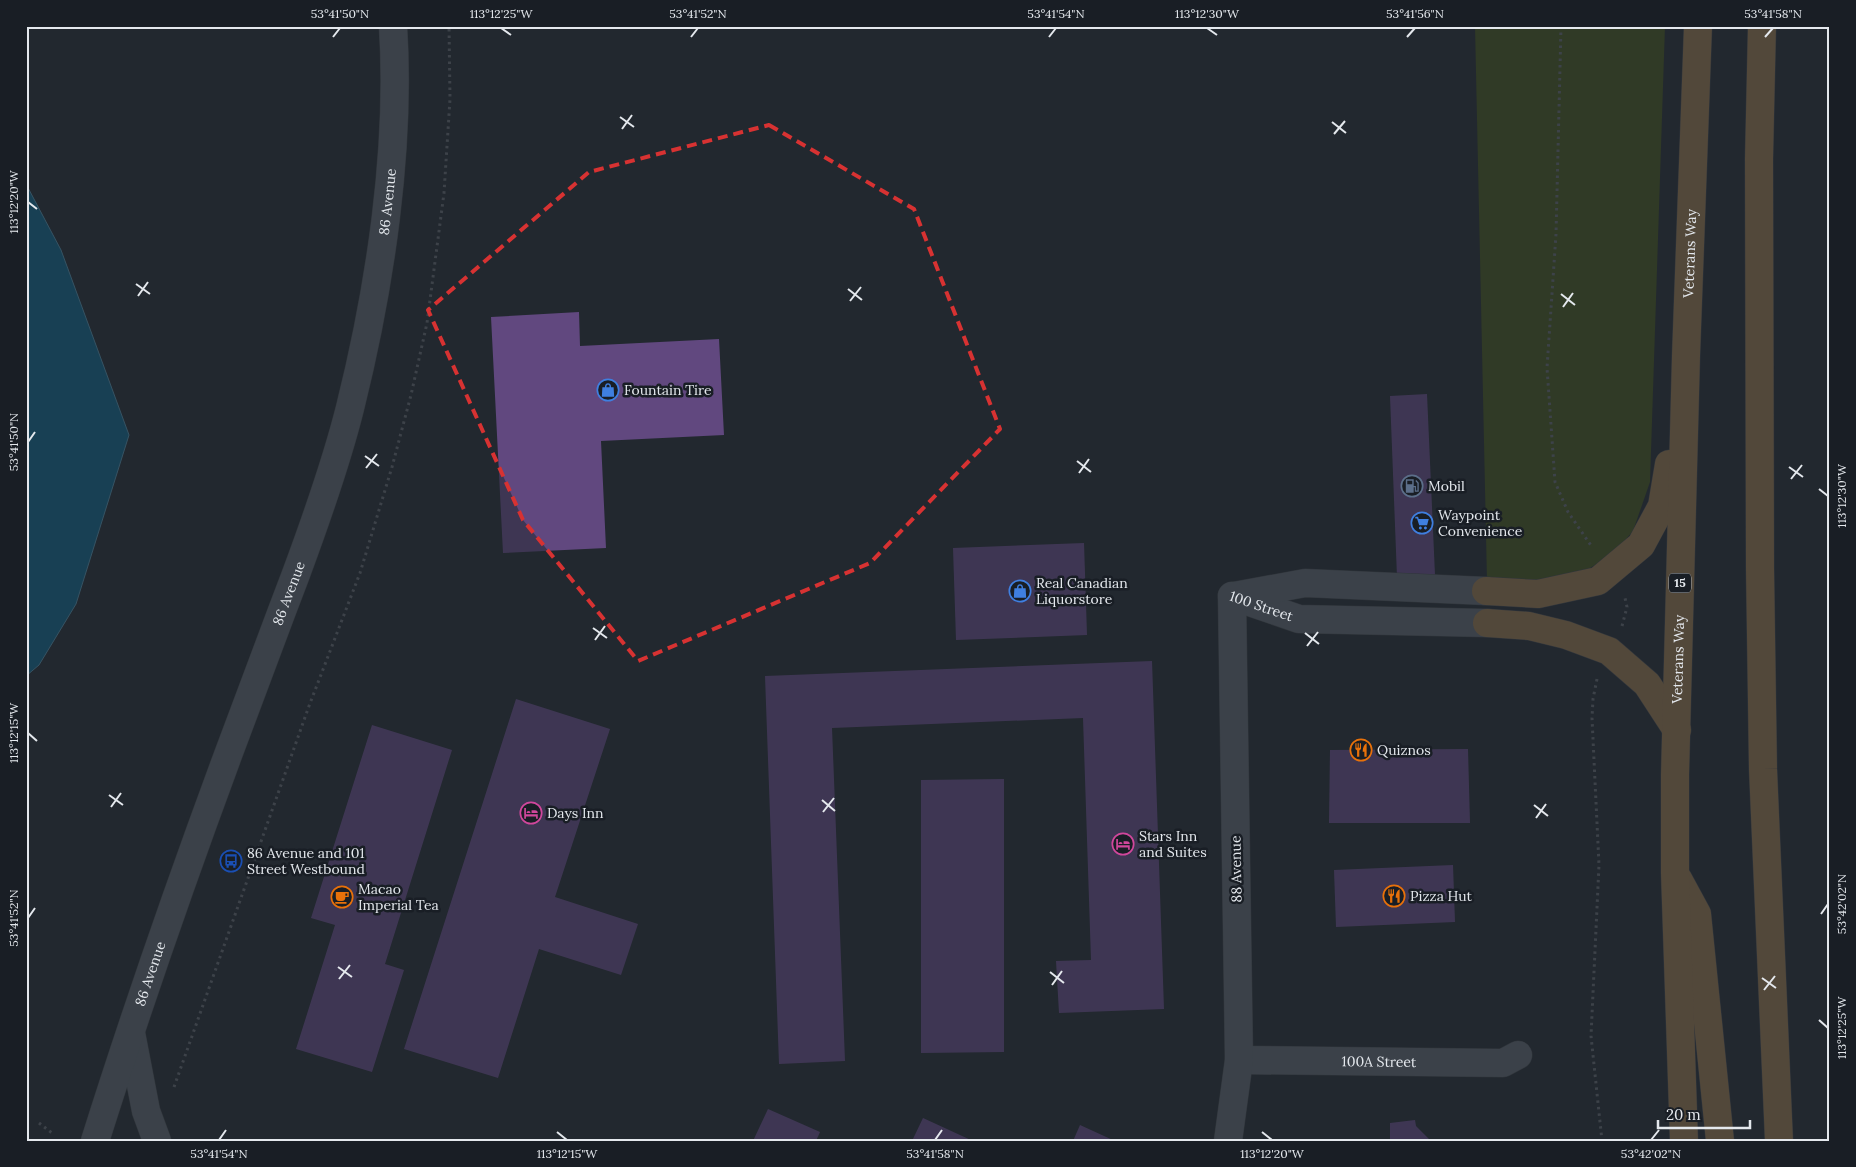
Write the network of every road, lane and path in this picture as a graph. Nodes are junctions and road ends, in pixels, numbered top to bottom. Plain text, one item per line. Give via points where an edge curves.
1 (393, 26) edge
2 (449, 26) edge
3 (1561, 26) edge
4 (1698, 26) edge
5 (1762, 26) edge
6 (1686, 356) junction
7 (1597, 554) dead end
8 (1623, 591) dead end
9 (1486, 592) joint
10 (1232, 596) junction
11 (1487, 623) joint
12 (1623, 625) dead end
13 (1598, 676) dead end
14 (1676, 730) junction
15 (1675, 873) junction
16 (131, 1029) junction
17 (1518, 1055) dead end
18 (1239, 1060) junction
19 (173, 1093) dead end
20 (39, 1123) dead end
21 (52, 1133) dead end
22 (95, 1141) edge
23 (157, 1141) edge
24 (1228, 1141) edge
25 (1602, 1141) edge
26 (1684, 1141) edge
27 (1720, 1141) edge
28 (1779, 1141) edge

1 - 16 street, 86 Avenue via 393,126 386,220 350,409 318,512
2 - 19 path via 450,99 444,193 427,323 411,395 360,573 305,715
3 - 7 path via 1556,234 1547,368 1555,482 1568,512
4 - 6 main road, Veterans Way / 15
5 - 28 main road via 1759,199 1762,740
6 - 9 main road via 1662,506 1641,545 1598,581 1538,594
6 - 14 main road, Veterans Way / 15
8 - 12 path via 1627,607
9 - 10 street, 100 Street via 1305,583
10 - 11 street, 100 Street via 1299,619
10 - 18 street, 88 Avenue
11 - 14 main road via 1529,626 1609,651 1647,684
13 - 25 path via 1592,718 1598,865 1591,1036
14 - 15 main road, Veterans Way / 15
15 - 26 main road, Veterans Way / 15
15 - 27 main road via 1698,914
16 - 22 street, 86 Avenue
16 - 23 street via 146,1111
17 - 18 street, 100A Street via 1503,1062
18 - 24 street, 88 Avenue
20 - 21 path

